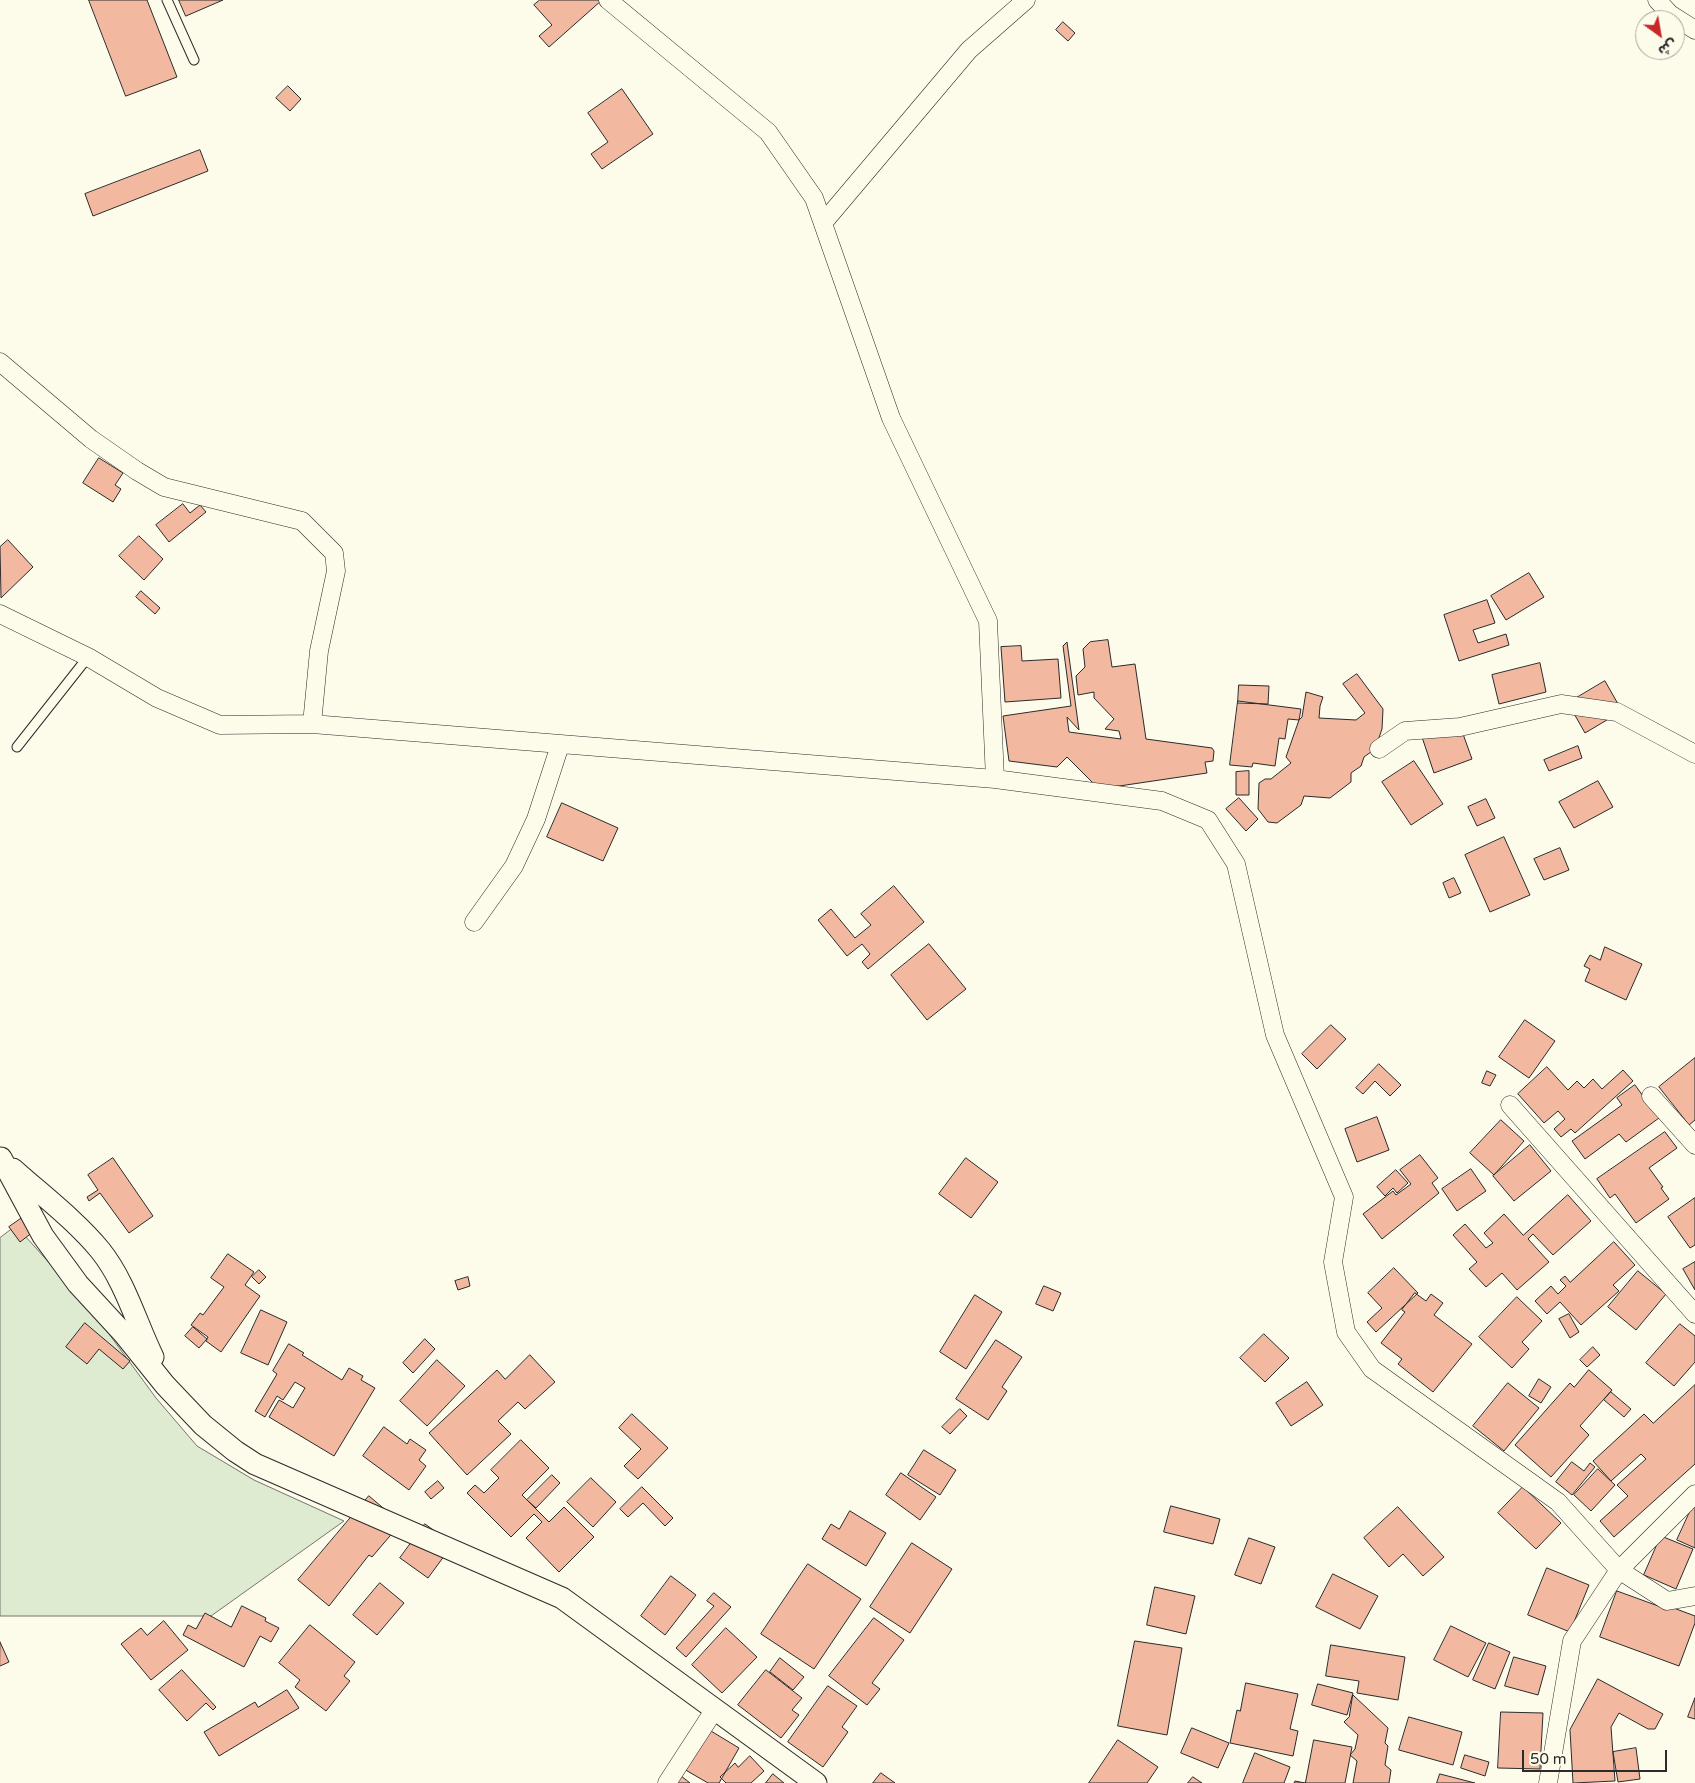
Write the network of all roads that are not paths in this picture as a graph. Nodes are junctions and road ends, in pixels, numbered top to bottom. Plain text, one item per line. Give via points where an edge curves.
1 (167, 0) edge
2 (608, 0) edge
3 (1026, 0) edge
4 (1657, 0) edge
5 (1695, 30) edge
6 (194, 60) dead end
7 (823, 223) junction
8 (0, 362) edge
9 (0, 614) edge
10 (88, 657) junction
11 (312, 724) junction
12 (560, 745) junction
13 (17, 747) dead end
14 (1379, 749) dead end
15 (1695, 754) edge
16 (995, 779) junction
17 (474, 922) dead end
18 (1651, 1096) dead end
19 (1510, 1105) dead end
20 (1695, 1145) edge
21 (0, 1158) edge
22 (1695, 1314) edge
23 (165, 1385) junction
24 (1695, 1494) edge
25 (1619, 1570) junction
26 (1695, 1596) edge
27 (715, 1709) junction
28 (666, 1783) edge
29 (816, 1783) edge
30 (1548, 1783) edge

1 - 6 lane
2 - 7 street via 768,132 814,198
3 - 7 street via 969,50
4 - 5 street via 1670,14
7 - 16 street via 891,418 988,622
8 - 11 street via 91,439 164,487 302,521 334,553 336,571 319,651
9 - 10 street
10 - 11 street via 157,698 220,725
10 - 13 lane
11 - 12 street
12 - 16 street
12 - 17 street via 536,819 514,866
14 - 15 street via 1405,731 1460,727 1561,704 1616,712
16 - 25 street via 1162,801 1208,820 1236,864 1275,1035 1344,1197 1333,1262 1346,1332 1372,1369 1558,1502
18 - 20 street
19 - 22 street
21 - 23 street via 42,1236 62,1264
21 - 23 street via 101,1251 118,1279
23 - 27 street via 203,1425 255,1464 562,1598
24 - 25 street
25 - 26 street via 1668,1601
25 - 30 street via 1572,1641
27 - 28 street
27 - 29 street

